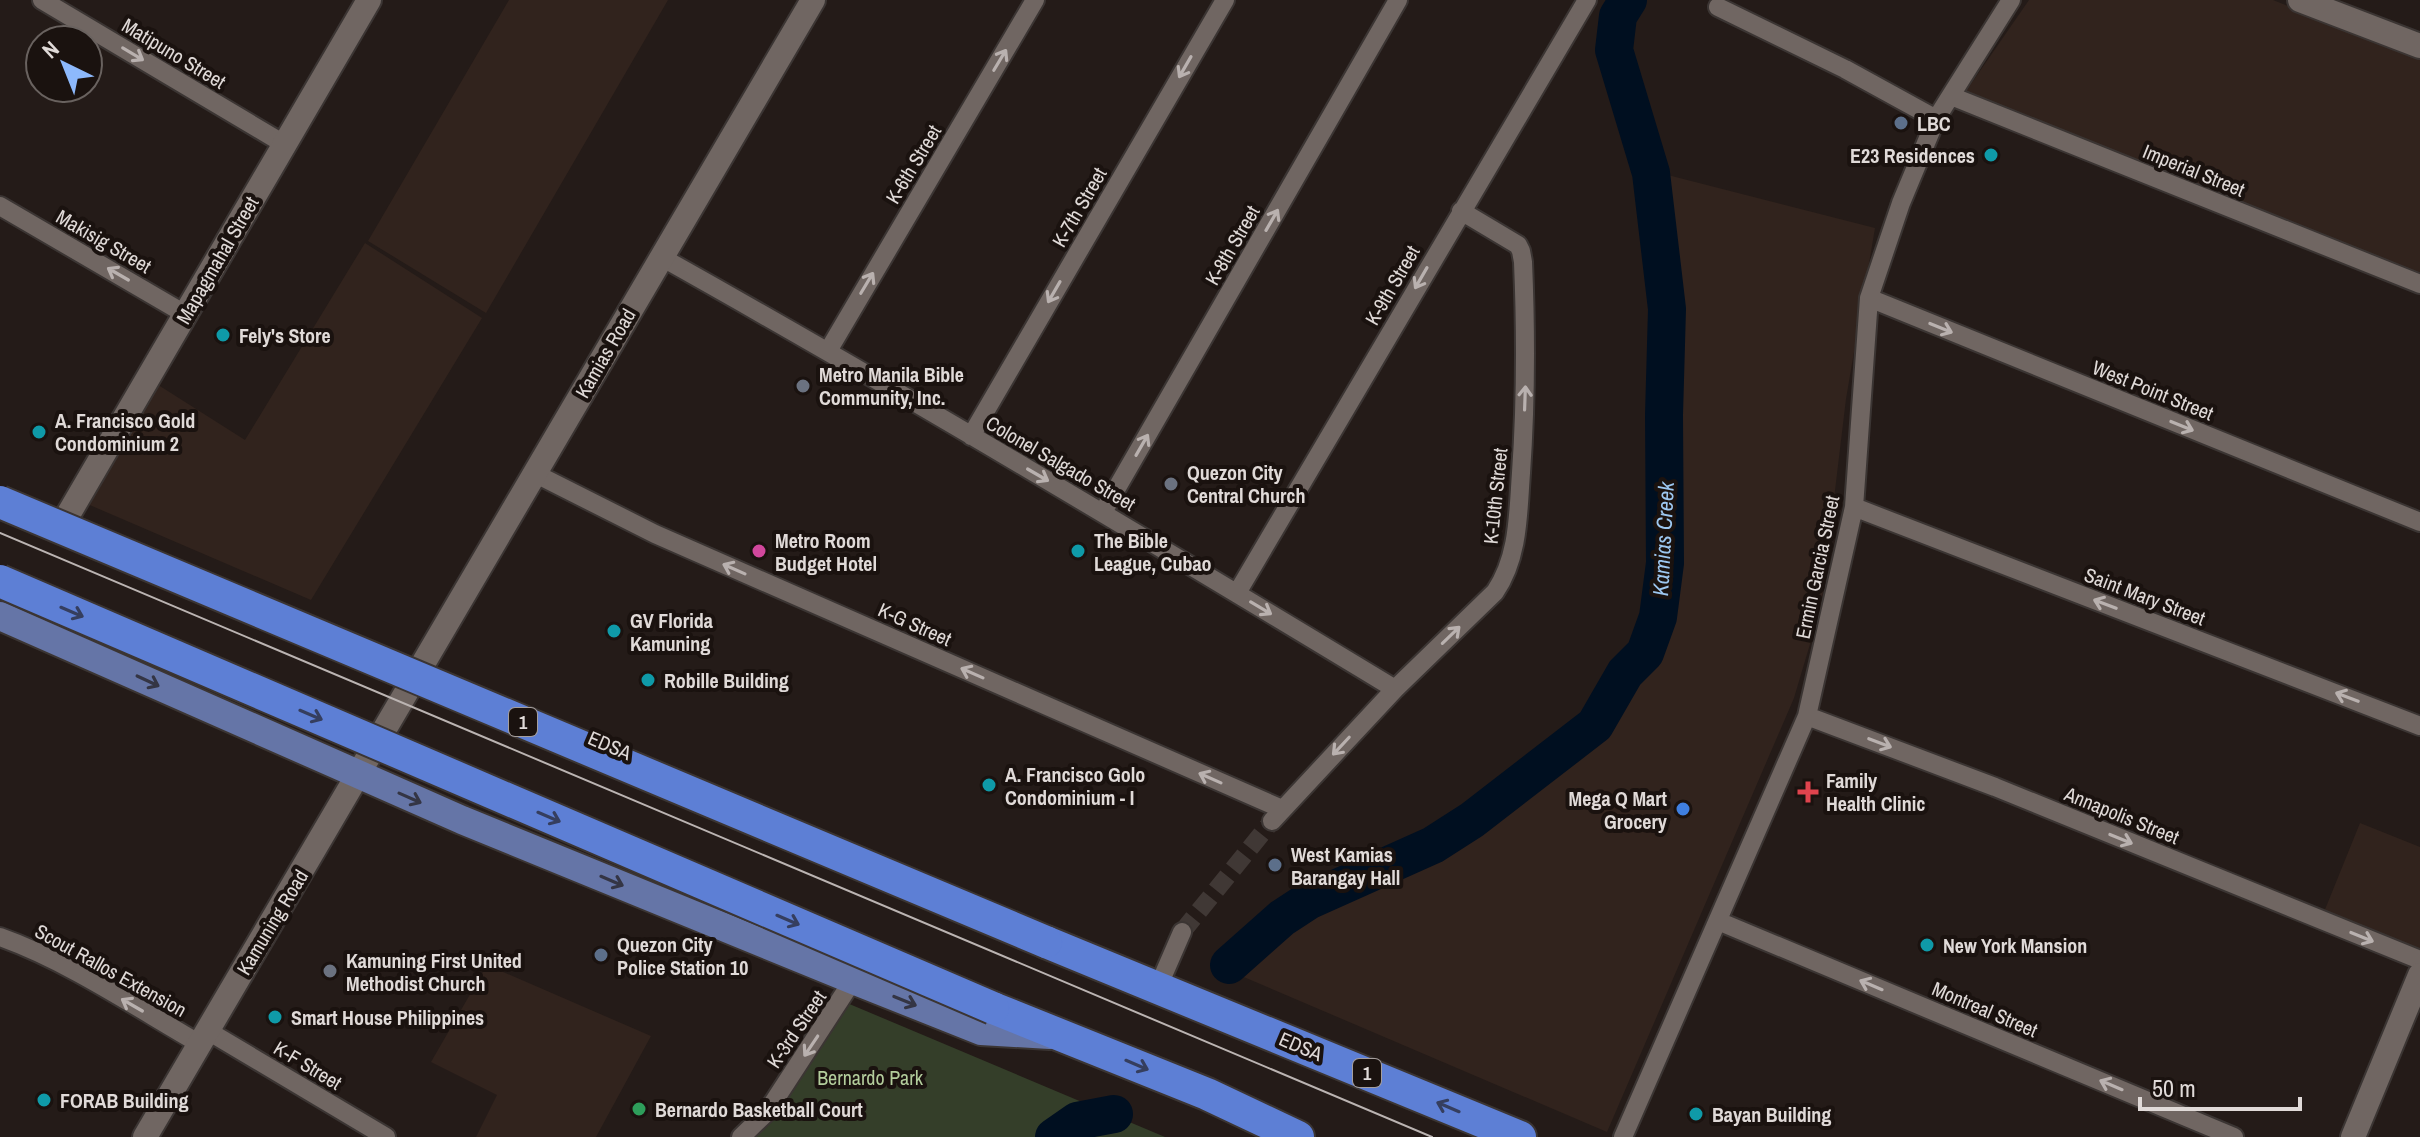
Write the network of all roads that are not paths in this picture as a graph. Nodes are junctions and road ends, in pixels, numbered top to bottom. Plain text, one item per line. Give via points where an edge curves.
1 (42, 0) edge
2 (369, 0) edge
3 (813, 0) edge
4 (1035, 0) edge
5 (1225, 0) edge
6 (1398, 0) edge
7 (1587, 0) edge
8 (2011, 0) edge
9 (2300, 0) edge
10 (1718, 7) dead end
11 (2420, 46) edge
12 (1951, 96) junction
13 (1936, 119) junction
14 (284, 144) junction
15 (0, 206) edge
16 (1461, 211) junction
17 (661, 257) junction
18 (2420, 284) edge
19 (1869, 298) junction
20 (185, 314) junction
21 (828, 351) junction
22 (971, 436) junction
23 (534, 473) junction
24 (0, 492) edge
25 (0, 502) edge
26 (1854, 507) junction
27 (1103, 512) junction
28 (65, 520) junction
29 (2420, 522) edge
30 (0, 581) edge
31 (1237, 593) junction
32 (0, 616) edge
33 (420, 666) junction
34 (1395, 689) junction
35 (397, 706) joint
36 (1807, 716) junction
37 (2420, 726) edge
38 (359, 775) junction
39 (1277, 815) joint
40 (1718, 921) junction
41 (1182, 932) tunnel mouth
42 (0, 937) edge
43 (2420, 960) edge
44 (2420, 975) edge
45 (1162, 978) junction
46 (853, 980) junction
47 (1215, 1010) junction
48 (1067, 1036) junction
49 (204, 1037) junction
50 (378, 1135) edge
51 (1292, 1136) edge
52 (145, 1137) edge
53 (741, 1137) edge
54 (1520, 1137) edge
55 (1623, 1137) edge
56 (2234, 1137) edge
57 (2353, 1137) edge

1 -> 14 street, Matipuno Street
2 - 14 main road, Mapagmahal Street
3 - 17 main road, Kamias Road
21 -> 4 street, K-6th Street
5 -> 22 street, K-7th Street
27 -> 6 street, K-8th Street
7 - 16 street, K-9th Street
8 - 12 street, Ermin Garcia Street
9 - 11 main road
10 - 13 street
12 - 13 street, Ermin Garcia Street
12 - 18 street, Imperial Street
13 - 19 street, Ermin Garcia Street
14 - 20 main road, Mapagmahal Street
20 -> 15 street, Makisig Street
16 -> 31 street, K-9th Street
34 -> 16 street, K-10th Street via 1495,592 1506,576 1517,531 1527,351 1521,251
17 - 21 street, Colonel Salgado Street
17 - 23 main road, Kamias Road
19 - 26 street, Ermin Garcia Street
19 -> 29 street, West Point Street
20 - 28 main road, Mapagmahal Street
21 - 22 street, Colonel Salgado Street
22 -> 27 street, Colonel Salgado Street
23 - 33 main road, Kamias Road
39 -> 23 street, K-G Street via 655,534
24 - 28 main road, EDSA
25 - 47 highway, EDSA / 1, bridge
26 - 36 street, Ermin Garcia Street
37 -> 26 street, Saint Mary Street
27 - 31 street, Colonel Salgado Street
28 - 33 main road, EDSA
30 -> 48 highway, bridge
31 -> 34 street, Colonel Salgado Street
32 -> 38 main road
33 - 35 main road, Kamias Road
33 - 45 main road, EDSA
34 -> 39 street, K-10th Street
35 - 38 main road, Kamuning Road
36 - 40 street, Ermin Garcia Street
36 -> 43 street, Annapolis Street
38 -> 46 main road
38 - 49 main road, Kamuning Road
40 - 55 street, Ermin Garcia Street
56 -> 40 street, Montreal Street
41 - 45 street
49 -> 42 street, Scout Rallos Extension
44 - 57 main road
45 - 47 main road, EDSA
46 -> 48 main road via 981,1031
46 -> 53 street, K-3rd Street via 767,1112
54 -> 47 highway, EDSA / 1
48 -> 51 highway
49 - 50 street, K-F Street
49 - 52 main road, Kamuning Road

